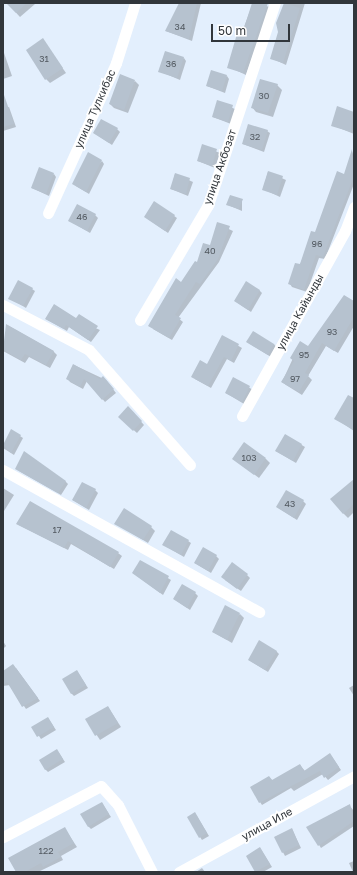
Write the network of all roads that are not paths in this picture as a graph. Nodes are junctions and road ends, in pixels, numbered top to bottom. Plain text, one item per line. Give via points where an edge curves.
1 (135, 3) edge
2 (275, 3) edge
3 (354, 207) edge
4 (48, 213) dead end
5 (3, 306) edge
6 (140, 320) dead end
7 (242, 416) dead end
8 (190, 465) dead end
9 (3, 470) edge
10 (259, 612) dead end
11 (354, 776) edge
12 (3, 837) edge
13 (152, 872) edge
14 (179, 872) edge

1 - 4 street, улица Тулкибас via 116,63
2 - 6 street, улица Акбозат via 208,205
3 - 7 street, улица Кайынды via 345,231
5 - 8 street via 89,350
9 - 10 street
11 - 14 street, улица Иле
12 - 13 street via 101,786 118,805

